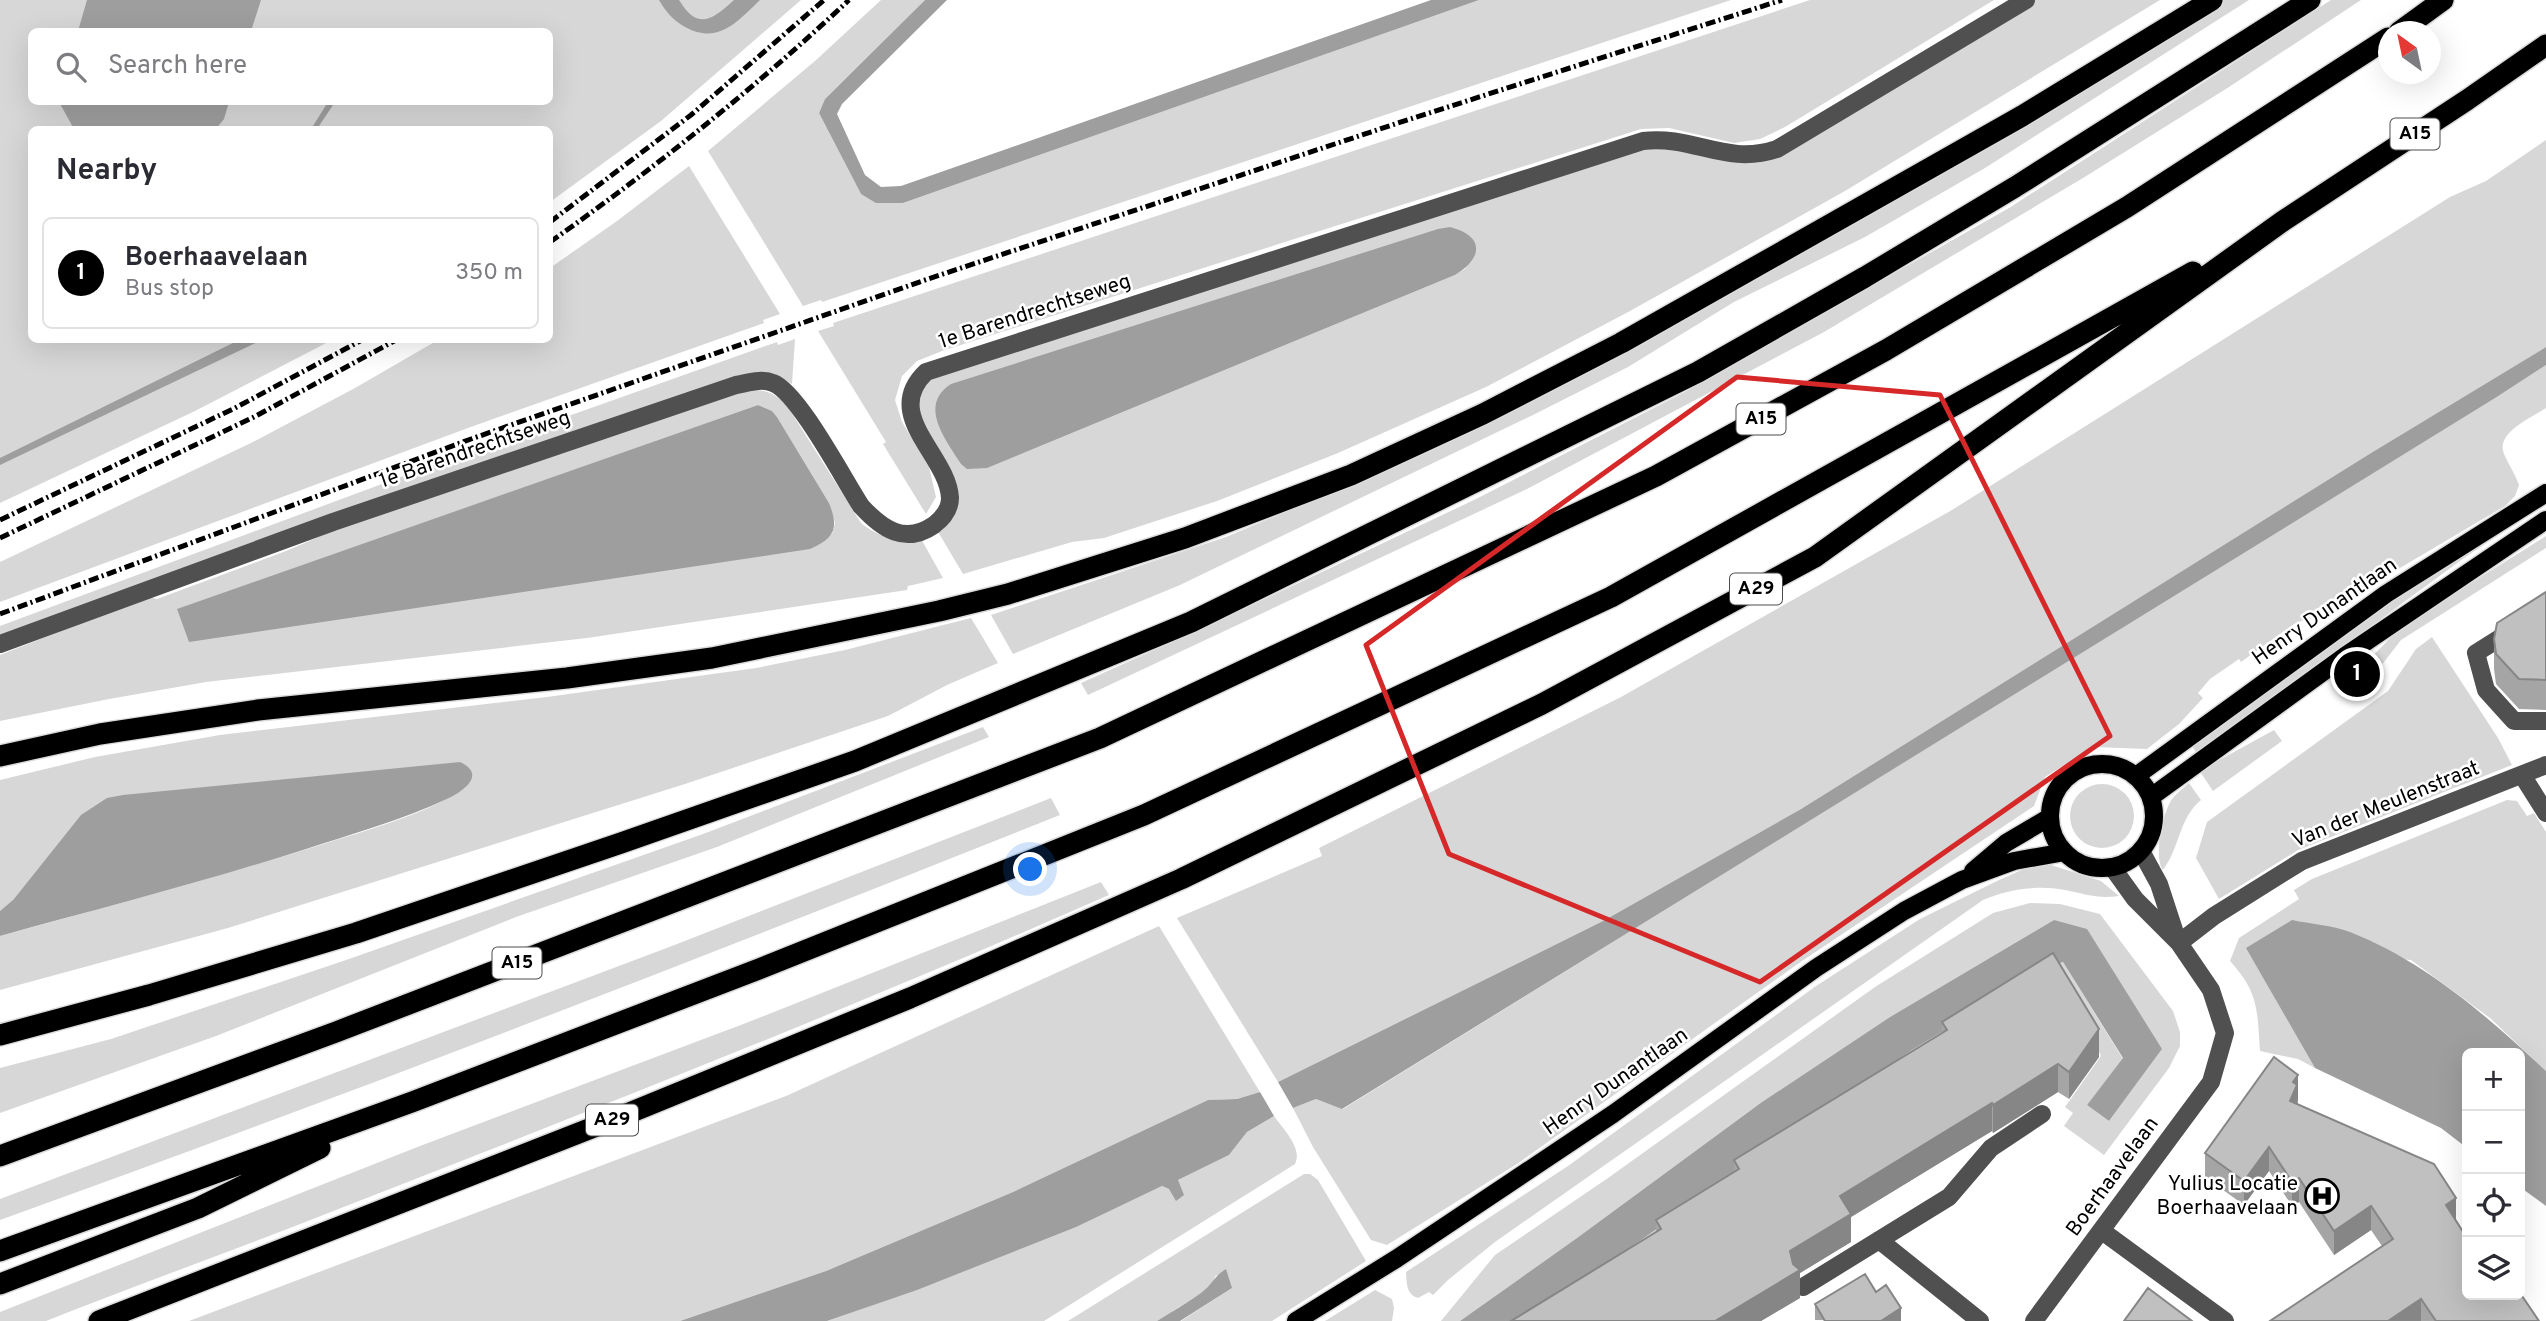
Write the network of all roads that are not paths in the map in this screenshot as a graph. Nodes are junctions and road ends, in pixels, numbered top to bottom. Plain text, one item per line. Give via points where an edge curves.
1 (2026, 0) edge
2 (2212, 0) edge
3 (2310, 0) edge
4 (2442, 0) edge
5 (2414, 21) edge
6 (2378, 45) edge
7 (2546, 45) edge
8 (2283, 222) junction
9 (2546, 493) edge
10 (2546, 520) edge
11 (2546, 609) edge
12 (0, 644) edge
13 (2546, 721) edge
14 (0, 756) edge
15 (2546, 765) edge
16 (2522, 775) junction
17 (2136, 776) junction
18 (2151, 797) junction
19 (2546, 813) edge
20 (2050, 817) junction
21 (2141, 850) junction
22 (2065, 852) junction
23 (2112, 867) junction
24 (1962, 880) junction
25 (2179, 943) junction
26 (0, 1035) edge
27 (412, 1102) junction
28 (2042, 1114) dead end
29 (0, 1156) edge
30 (2102, 1231) junction
31 (1879, 1240) junction
32 (0, 1251) edge
33 (0, 1284) edge
34 (1804, 1287) dead end
35 (99, 1321) edge
36 (1296, 1321) edge
37 (1980, 1321) edge
38 (2034, 1321) edge
39 (2225, 1321) edge

1 - 12 street, 1e Barendrechtseweg via 1791,142 1764,153 1737,156 1672,140 1643,141 926,372 912,390 912,414 945,478 950,500 942,519 918,533 898,534 878,524 861,506 793,399 775,383 755,381 332,522
2 - 14 highway via 2010,122 1621,343 1351,475 1185,538 1008,594 712,658 258,710 100,734
3 - 26 highway via 2015,187 1698,372 1191,622 855,761 355,933
4 - 5 highway
6 - 29 highway, A15 via 2127,207 1886,350 1668,469 1100,738
7 - 8 highway, A15
8 - 27 highway, A15 via 1611,597 1144,815 760,970
8 - 35 highway, A29 via 1815,557 1542,704 1181,879 909,998
9 - 17 main road, Henry Dunantlaan via 2386,594
10 - 18 main road via 2345,656
11 - 13 street via 2476,653 2486,690 2514,720
15 - 16 street, Van der Meulenstraat
16 - 19 street
16 - 25 street, Van der Meulenstraat via 2302,861
17 - 18 main road
17 - 20 main road via 2105,764 2073,773 2060,785
18 - 21 main road via 2154,825
20 - 22 main road
20 - 24 main road, Henry Dunantlaan via 2006,843
21 - 23 main road
21 - 25 street, Boerhaavelaan via 2159,884
22 - 23 main road via 2078,862
22 - 24 main road, Henry Dunantlaan via 2014,861
23 - 25 street, Boerhaavelaan
24 - 36 main road, Henry Dunantlaan via 1816,968 1613,1114
25 - 30 street, Boerhaavelaan via 2211,990 2225,1033 2211,1082
27 - 32 highway, A15
27 - 33 highway, A15 via 198,1208
28 - 31 street via 1991,1148 1949,1198
30 - 38 street, Boerhaavelaan
30 - 39 street
31 - 34 street
31 - 37 street

